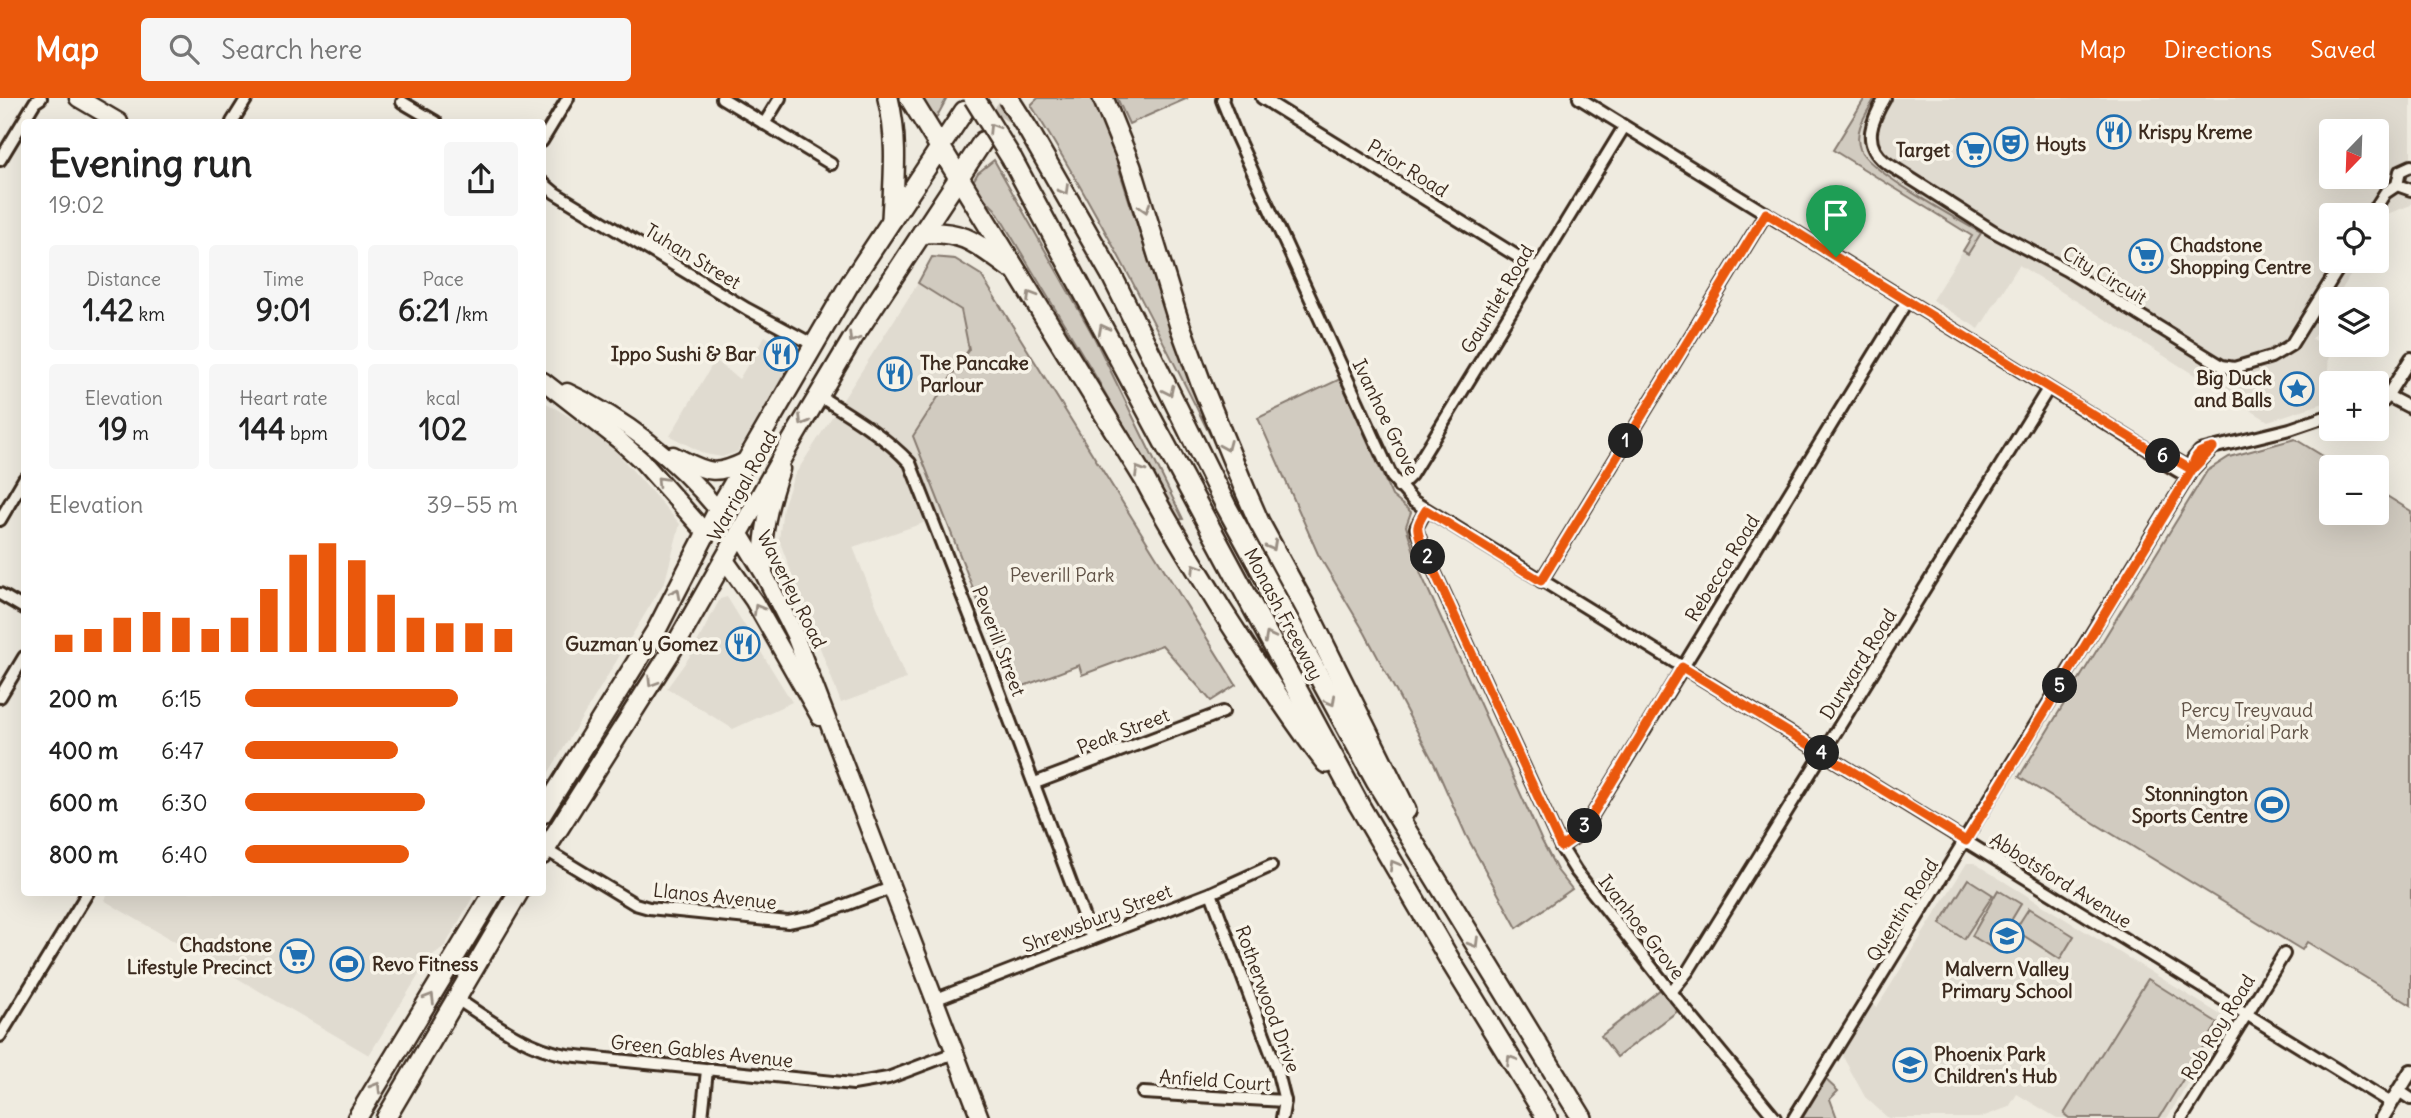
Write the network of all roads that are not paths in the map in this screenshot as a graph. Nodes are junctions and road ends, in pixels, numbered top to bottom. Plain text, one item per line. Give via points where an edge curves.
1 (78, 98) edge
2 (247, 98) edge
3 (568, 98) edge
4 (722, 98) edge
5 (780, 98) edge
6 (888, 98) edge
7 (910, 98) edge
8 (1008, 98) edge
9 (1103, 98) edge
10 (1223, 98) edge
11 (1262, 98) edge
12 (1579, 98) edge
13 (1885, 98) edge
14 (38, 100) edge
15 (402, 102) dead end
16 (969, 104) edge
17 (26, 119) edge
18 (114, 119) edge
19 (234, 119) edge
20 (431, 119) edge
21 (764, 124) junction
22 (21, 127) edge
23 (1624, 127) junction
24 (546, 134) edge
25 (983, 141) tunnel mouth
26 (939, 148) junction
27 (0, 160) edge
28 (831, 164) dead end
29 (2411, 166) edge
30 (958, 179) junction
31 (546, 185) edge
32 (2397, 186) junction
33 (546, 190) edge
34 (2411, 190) edge
35 (555, 193) junction
36 (2379, 203) edge
37 (898, 211) junction
38 (936, 212) junction
39 (1766, 213) junction
40 (922, 233) junction
41 (1536, 268) junction
42 (1016, 272) junction
43 (2336, 273) edge
44 (1907, 301) junction
45 (814, 345) junction
46 (2411, 358) edge
47 (546, 382) edge
48 (546, 383) edge
49 (2048, 388) junction
50 (2389, 388) edge
51 (2389, 395) edge
52 (819, 396) junction
53 (2389, 396) edge
54 (2411, 403) edge
55 (2411, 408) edge
56 (2319, 419) edge
57 (650, 442) junction
58 (788, 447) junction
59 (746, 461) junction
60 (2190, 473) junction
61 (21, 484) edge
62 (1399, 487) junction
63 (718, 510) junction
64 (1426, 510) junction
65 (0, 520) edge
66 (706, 533) junction
67 (739, 533) junction
68 (725, 561) junction
69 (764, 574) junction
70 (1541, 581) junction
71 (0, 594) edge
72 (21, 606) edge
73 (21, 662) edge
74 (1682, 667) junction
75 (0, 697) edge
76 (1223, 712) dead end
77 (836, 742) junction
78 (1823, 754) junction
79 (1035, 783) junction
80 (1359, 805) junction
81 (546, 808) edge
82 (1966, 841) junction
83 (1561, 847) junction
84 (546, 849) edge
85 (546, 853) edge
86 (1271, 866) dead end
87 (1439, 885) junction
88 (891, 888) junction
89 (1211, 892) junction
90 (86, 896) edge
91 (492, 896) edge
92 (517, 896) edge
93 (1093, 939) junction
94 (2284, 954) dead end
95 (1671, 992) junction
96 (457, 999) junction
97 (934, 1000) junction
98 (2246, 1014) junction
99 (0, 1036) edge
100 (954, 1052) junction
101 (707, 1070) junction
102 (2411, 1071) edge
103 (2399, 1091) junction
104 (1143, 1093) dead end
105 (2411, 1099) edge
106 (1285, 1101) junction
107 (2391, 1104) junction
108 (357, 1118) edge
109 (386, 1118) edge
110 (702, 1118) edge
111 (980, 1118) edge
112 (1282, 1118) edge
113 (1547, 1118) edge
114 (1583, 1118) edge
115 (1774, 1118) edge
116 (1794, 1118) edge
117 (2182, 1118) edge
118 (2382, 1118) edge

1 - 18 main road
2 - 19 street
3 - 24 street
4 - 21 street
5 - 21 street
6 - 37 highway via 895,131
7 - 26 highway
8 -> 87 highway, Monash Freeway, bridge via 1111,274 1272,594
9 -> 87 highway via 1131,166 1201,383 1245,490 1398,793
10 - 62 street, Ivanhoe Grove
11 - 41 street, Prior Road
12 - 23 street
13 - 43 street, City Circuit via 1870,132 1873,148 1885,162 2222,366 2234,368 2272,357 2291,345
14 - 17 street
15 - 20 street
16 - 26 highway, Warrigal Road
80 -> 16 highway, Monash Freeway, bridge via 1012,159
21 - 28 street
22 - 27 street
23 - 39 street
23 - 41 street, Gauntlet Road
25 - 30 highway, Warrigal Road
26 - 30 highway
26 - 37 highway, Warrigal Road
29 - 32 street via 2400,171
30 - 38 highway, Warrigal Road
30 - 42 highway
31 - 35 street, Tuhan Street
32 - 34 street
32 - 36 street
33 - 35 street, Tuhan Street
35 - 45 street, Tuhan Street
37 - 38 highway via 920,203
37 - 45 highway, Warrigal Road
38 - 40 highway, Warrigal Road
39 - 44 street
39 - 70 street
40 - 42 highway via 943,232 973,241
40 -> 52 highway, Warrigal Road
41 - 62 street, Gauntlet Road via 1411,475
80 -> 42 highway via 1301,731 1246,647
44 - 49 street
44 - 74 street, Rebecca Road
45 - 59 highway, Warrigal Road
46 - 50 street
47 - 57 main road, Waverley Road via 592,403
66 -> 48 main road, Waverley Road via 642,461
49 - 60 street
49 - 78 street, Durward Road
51 - 54 street
52 -> 58 highway, Warrigal Road
52 - 79 street, Peverill Street via 909,463
53 - 55 street
56 - 60 street, Quentin Road via 2213,448
57 - 59 main road via 713,472
57 - 63 main road, Waverley Road
58 - 67 highway, Warrigal Road
58 - 69 main road via 768,521
59 - 63 highway, Warrigal Road
60 - 82 street, Quentin Road
61 - 65 street
62 - 64 street, Ivanhoe Grove
63 - 66 highway, Warrigal Road
63 - 67 highway, Waverley Road
64 - 70 street, Abbotsford Avenue
64 - 83 street, Ivanhoe Grove via 1416,528 1423,547
66 - 68 highway, Waverley Road
81 -> 66 highway, Warrigal Road via 657,629
67 - 68 highway, Warrigal Road
67 - 69 main road, Waverley Road
77 -> 68 main road, Waverley Road via 754,601
68 -> 84 highway, Warrigal Road
69 - 77 main road, Waverley Road via 794,633
70 - 74 street, Abbotsford Avenue
71 - 72 street
73 - 75 street
74 - 78 street, Abbotsford Avenue
74 - 83 street, Rebecca Road via 1585,827
76 - 79 street, Peak Street
77 - 88 main road, Waverley Road
78 - 82 street, Abbotsford Avenue
78 - 95 street, Durward Road
79 - 93 street, Peverill Street
113 -> 80 highway, Monash Freeway
82 - 98 street, Abbotsford Avenue
82 - 116 street, Quentin Road
83 - 95 street, Ivanhoe Grove
85 - 88 street, Llanos Avenue via 649,908 788,922
86 - 89 street, Shrewsbury Street
87 -> 114 highway, Monash Freeway
88 - 97 main road, Waverley Road
89 - 93 street, Shrewsbury Street
89 - 106 street, Rotherwood Drive
90 - 99 street
108 -> 91 highway
92 - 96 highway
93 - 97 street, Shrewsbury Street
94 - 98 street, Rob Roy Road
95 - 115 street, Ivanhoe Grove
96 - 101 street, Green Gables Avenue via 543,1050
96 - 109 highway
97 - 100 main road, Waverley Road
98 - 107 street, Abbotsford Avenue
98 - 117 street, Rob Roy Road
100 - 101 street, Green Gables Avenue via 888,1078 853,1084
100 - 111 main road, Waverley Road
101 - 110 street
102 - 103 street
103 - 105 street
103 - 107 street
104 - 106 street, Anfield Court
106 - 112 street, Rotherwood Drive
107 - 118 street

